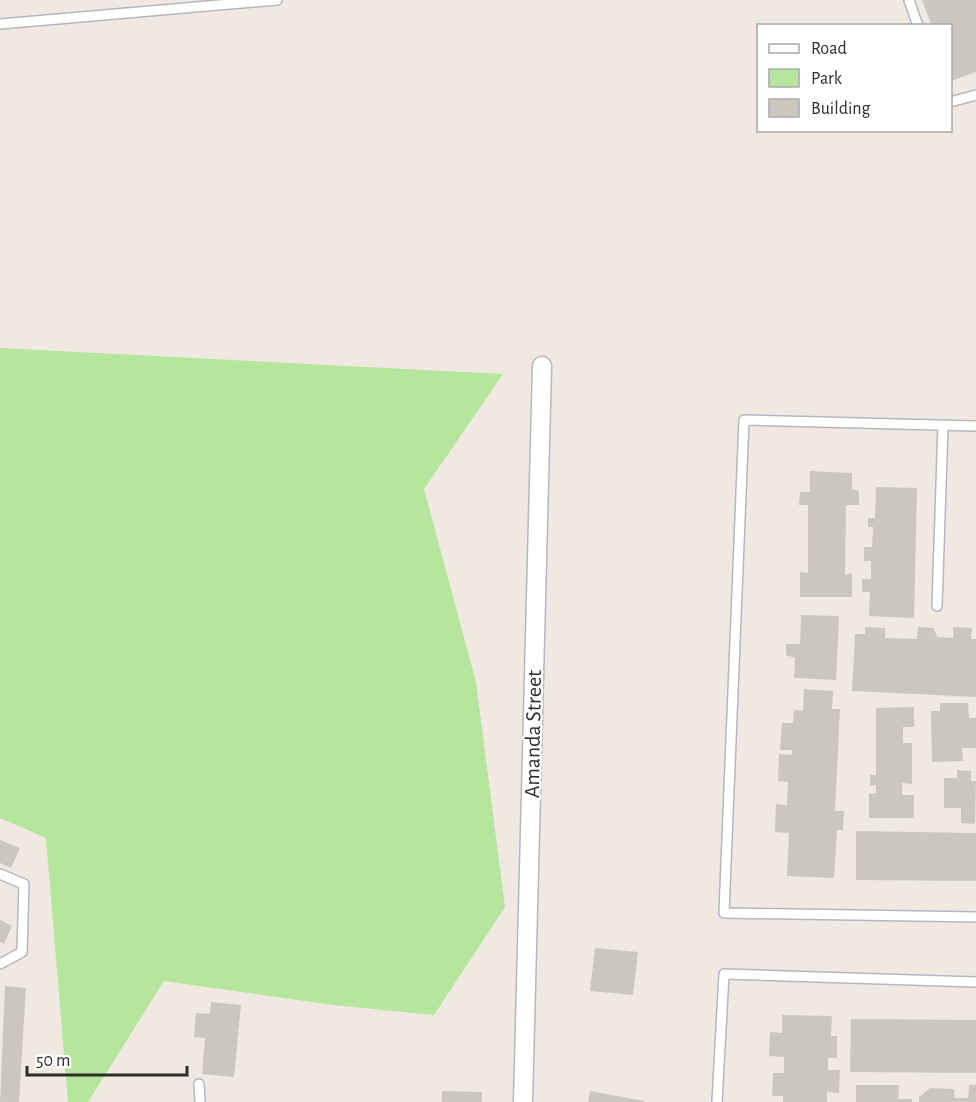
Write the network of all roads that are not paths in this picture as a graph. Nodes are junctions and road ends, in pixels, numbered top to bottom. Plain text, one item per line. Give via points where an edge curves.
1 (277, 0) edge
2 (909, 0) edge
3 (0, 24) edge
4 (917, 24) edge
5 (976, 95) edge
6 (952, 102) edge
7 (542, 366) dead end
8 (943, 425) junction
9 (976, 426) edge
10 (937, 606) dead end
11 (0, 874) edge
12 (976, 917) edge
13 (0, 964) edge
14 (976, 982) edge
15 (199, 1084) dead end
16 (200, 1102) edge
17 (523, 1102) edge
18 (717, 1102) edge

1 - 3 lane
2 - 4 lane
5 - 6 lane
7 - 17 street, Amanda Street
8 - 9 lane
8 - 10 lane
8 - 12 lane via 744,420 724,913
11 - 13 lane via 24,884 22,952
14 - 18 lane via 724,974
15 - 16 lane

